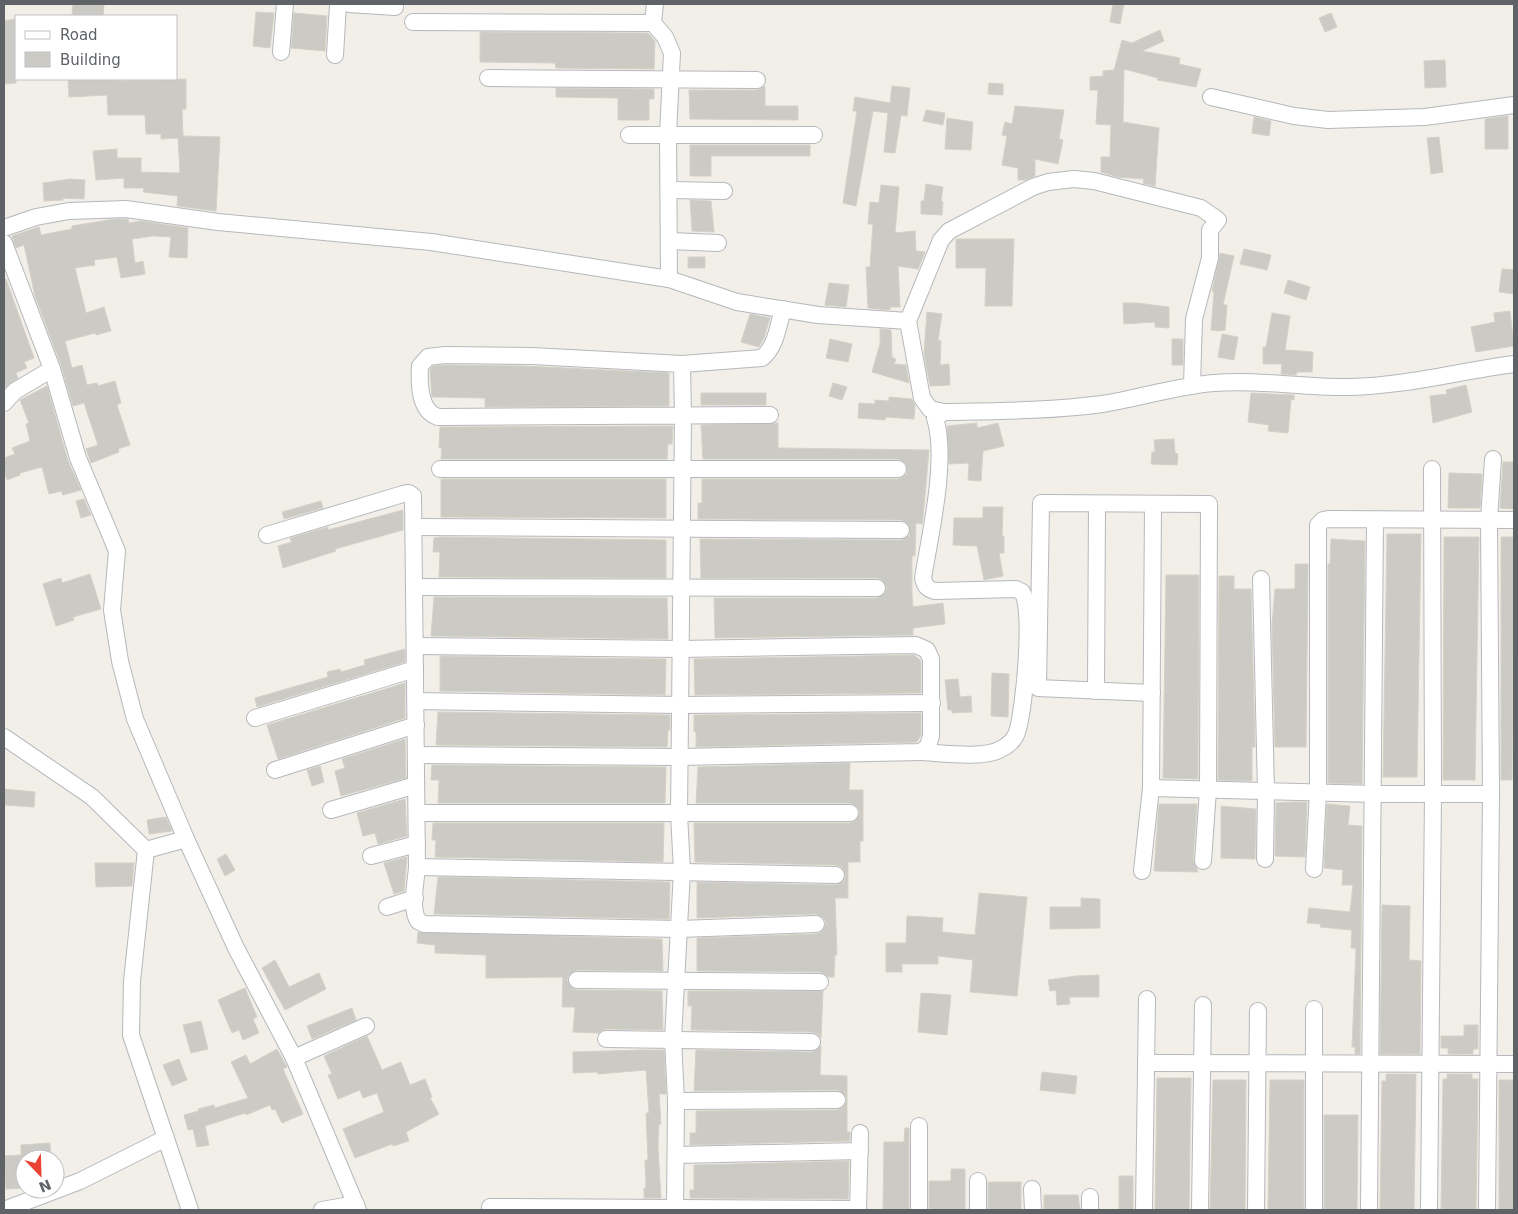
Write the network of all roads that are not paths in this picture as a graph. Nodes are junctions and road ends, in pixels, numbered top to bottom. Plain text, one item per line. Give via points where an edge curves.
1 (285, 4) edge
2 (338, 4) edge
3 (349, 4) edge
4 (655, 4) edge
5 (395, 6) dead end
6 (413, 22) dead end
7 (653, 23) junction
8 (281, 52) dead end
9 (335, 55) dead end
10 (488, 78) dead end
11 (670, 78) junction
12 (757, 80) dead end
13 (1211, 97) dead end
14 (1514, 105) edge
15 (668, 134) junction
16 (629, 135) dead end
17 (814, 135) dead end
18 (670, 190) junction
19 (724, 191) dead end
20 (4, 228) edge
21 (670, 241) junction
22 (4, 243) edge
23 (718, 243) dead end
24 (669, 279) junction
25 (783, 309) junction
26 (908, 321) junction
27 (682, 364) junction
28 (1514, 364) edge
29 (52, 370) junction
30 (1192, 385) junction
31 (4, 402) edge
32 (944, 412) junction
33 (770, 415) dead end
34 (683, 416) junction
35 (1492, 458) dead end
36 (440, 469) dead end
37 (682, 469) junction
38 (1432, 469) dead end
39 (898, 470) dead end
40 (1097, 504) junction
41 (1153, 504) junction
42 (1432, 519) junction
43 (1376, 520) junction
44 (1489, 520) junction
45 (1514, 520) edge
46 (414, 527) junction
47 (682, 530) junction
48 (901, 530) dead end
49 (267, 535) dead end
50 (1261, 579) dead end
51 (415, 586) junction
52 (681, 588) junction
53 (877, 588) dead end
54 (415, 646) junction
55 (681, 649) junction
56 (415, 669) junction
57 (1096, 691) junction
58 (1152, 693) junction
59 (416, 700) junction
60 (932, 703) junction
61 (680, 705) junction
62 (255, 718) dead end
63 (416, 725) junction
64 (4, 737) edge
65 (921, 752) junction
66 (416, 754) junction
67 (680, 757) junction
68 (275, 770) dead end
69 (416, 785) junction
70 (1151, 788) junction
71 (1208, 790) junction
72 (1266, 792) junction
73 (1318, 792) junction
74 (1375, 794) junction
75 (1433, 794) junction
76 (1492, 794) junction
77 (331, 810) dead end
78 (416, 813) junction
79 (850, 813) dead end
80 (679, 814) junction
81 (186, 839) junction
82 (417, 844) junction
83 (146, 850) junction
84 (371, 856) dead end
85 (1265, 859) dead end
86 (1203, 861) dead end
87 (417, 867) junction
88 (1314, 869) dead end
89 (682, 871) junction
90 (1142, 871) dead end
91 (836, 875) dead end
92 (415, 898) junction
93 (387, 907) dead end
94 (816, 924) dead end
95 (679, 929) junction
96 (577, 980) dead end
97 (677, 980) junction
98 (820, 982) dead end
99 (1147, 999) dead end
100 (1203, 1005) dead end
101 (1314, 1009) dead end
102 (1258, 1011) dead end
103 (366, 1026) dead end
104 (606, 1039) dead end
105 (673, 1039) junction
106 (812, 1042) dead end
107 (294, 1058) junction
108 (1146, 1063) junction
109 (1202, 1063) junction
110 (1258, 1064) junction
111 (1315, 1064) junction
112 (1370, 1064) junction
113 (1489, 1064) junction
114 (1514, 1064) edge
115 (1429, 1065) junction
116 (837, 1100) dead end
117 (676, 1101) junction
118 (920, 1126) dead end
119 (860, 1134) dead end
120 (166, 1138) junction
121 (860, 1151) junction
122 (676, 1154) junction
123 (978, 1180) dead end
124 (1032, 1188) dead end
125 (357, 1207) edge
126 (490, 1207) dead end
127 (4, 1210) edge
128 (190, 1210) edge
129 (322, 1210) edge
130 (675, 1210) edge
131 (858, 1210) edge
132 (918, 1210) edge
133 (978, 1210) edge
134 (1032, 1210) edge
135 (1144, 1210) edge
136 (1200, 1210) edge
137 (1256, 1210) edge
138 (1314, 1210) edge
139 (1369, 1210) edge
140 (1429, 1210) edge
141 (1487, 1210) edge

1 - 8 street
2 - 9 street
3 - 5 street
4 - 7 street
6 - 7 street
7 - 11 street via 665,37 672,53
10 - 11 street
11 - 12 street
11 - 15 street
13 - 14 street via 1294,116 1328,120 1424,117
15 - 16 street
15 - 17 street
15 - 18 street
18 - 19 street
18 - 21 street
20 - 24 street via 36,217 69,211 126,209 218,222 431,242
21 - 23 street
21 - 24 street
22 - 29 street
24 - 25 street via 736,302
25 - 26 street via 818,315
25 - 27 street via 771,349 762,358
26 - 30 street via 941,240 948,231 1033,187 1064,180 1094,181 1201,208 1218,220 1210,230 1210,258 1194,320
26 - 32 street via 922,398 930,409
27 - 34 street
27 - 34 street via 445,355 428,357 421,363 420,370 424,406 429,414 438,417
28 - 30 street via 1367,386 1238,382
29 - 31 street via 15,391
29 - 81 street via 78,458 117,551 112,610 126,688 141,735
30 - 32 street via 1133,399 1066,408
32 - 65 street via 935,418 939,472 924,584 935,592 1016,589 1022,592 1027,603 1028,651 1018,729 1008,744 991,754
33 - 34 street
34 - 37 street
35 - 44 street
36 - 37 street
37 - 39 street
37 - 47 street
38 - 42 street
40 - 41 street
40 - 57 street
40 - 57 street via 1041,503 1038,688
41 - 58 street
41 - 71 street via 1209,504
42 - 43 street
42 - 44 street
42 - 75 street
43 - 73 street via 1328,519 1320,522 1317,529
43 - 74 street
44 - 45 street
44 - 76 street
46 - 47 street
46 - 49 street via 414,499 409,493
46 - 51 street
47 - 48 street
47 - 52 street
50 - 72 street
51 - 52 street
51 - 54 street
52 - 53 street
52 - 55 street
54 - 55 street
54 - 56 street
55 - 60 street via 916,645 926,650 931,659
55 - 61 street
56 - 59 street
56 - 62 street
57 - 58 street
58 - 70 street
59 - 61 street
59 - 63 street
60 - 61 street
60 - 65 street via 930,742
61 - 67 street
63 - 66 street
63 - 68 street
64 - 83 street via 92,797
65 - 67 street
66 - 67 street
66 - 69 street
67 - 80 street
69 - 77 street
69 - 78 street
70 - 71 street
70 - 90 street
71 - 72 street
71 - 86 street
72 - 73 street
72 - 85 street
73 - 74 street
73 - 88 street
74 - 75 street
74 - 112 street
75 - 76 street
75 - 115 street
76 - 113 street
78 - 80 street
78 - 82 street
79 - 80 street
80 - 89 street
81 - 83 street
81 - 107 street via 236,948
82 - 84 street
82 - 87 street
83 - 120 street via 130,1026
87 - 89 street
87 - 92 street
89 - 91 street
89 - 95 street
92 - 93 street
92 - 95 street via 416,919 424,924
94 - 95 street
95 - 97 street
96 - 97 street
97 - 98 street
97 - 105 street
99 - 108 street
100 - 109 street
101 - 111 street
102 - 110 street
103 - 107 street
104 - 105 street
105 - 106 street
105 - 117 street
107 - 125 street
108 - 109 street
108 - 135 street
109 - 110 street
109 - 136 street
110 - 111 street
110 - 137 street
111 - 112 street
111 - 138 street
112 - 115 street
112 - 139 street
113 - 114 street
113 - 115 street
113 - 141 street
115 - 140 street
116 - 117 street
117 - 122 street
118 - 132 street
119 - 121 street
120 - 127 street via 80,1181
120 - 128 street
121 - 122 street
121 - 131 street
122 - 130 street
123 - 133 street
124 - 134 street
125 - 129 street
126 - 130 street
130 - 131 street

